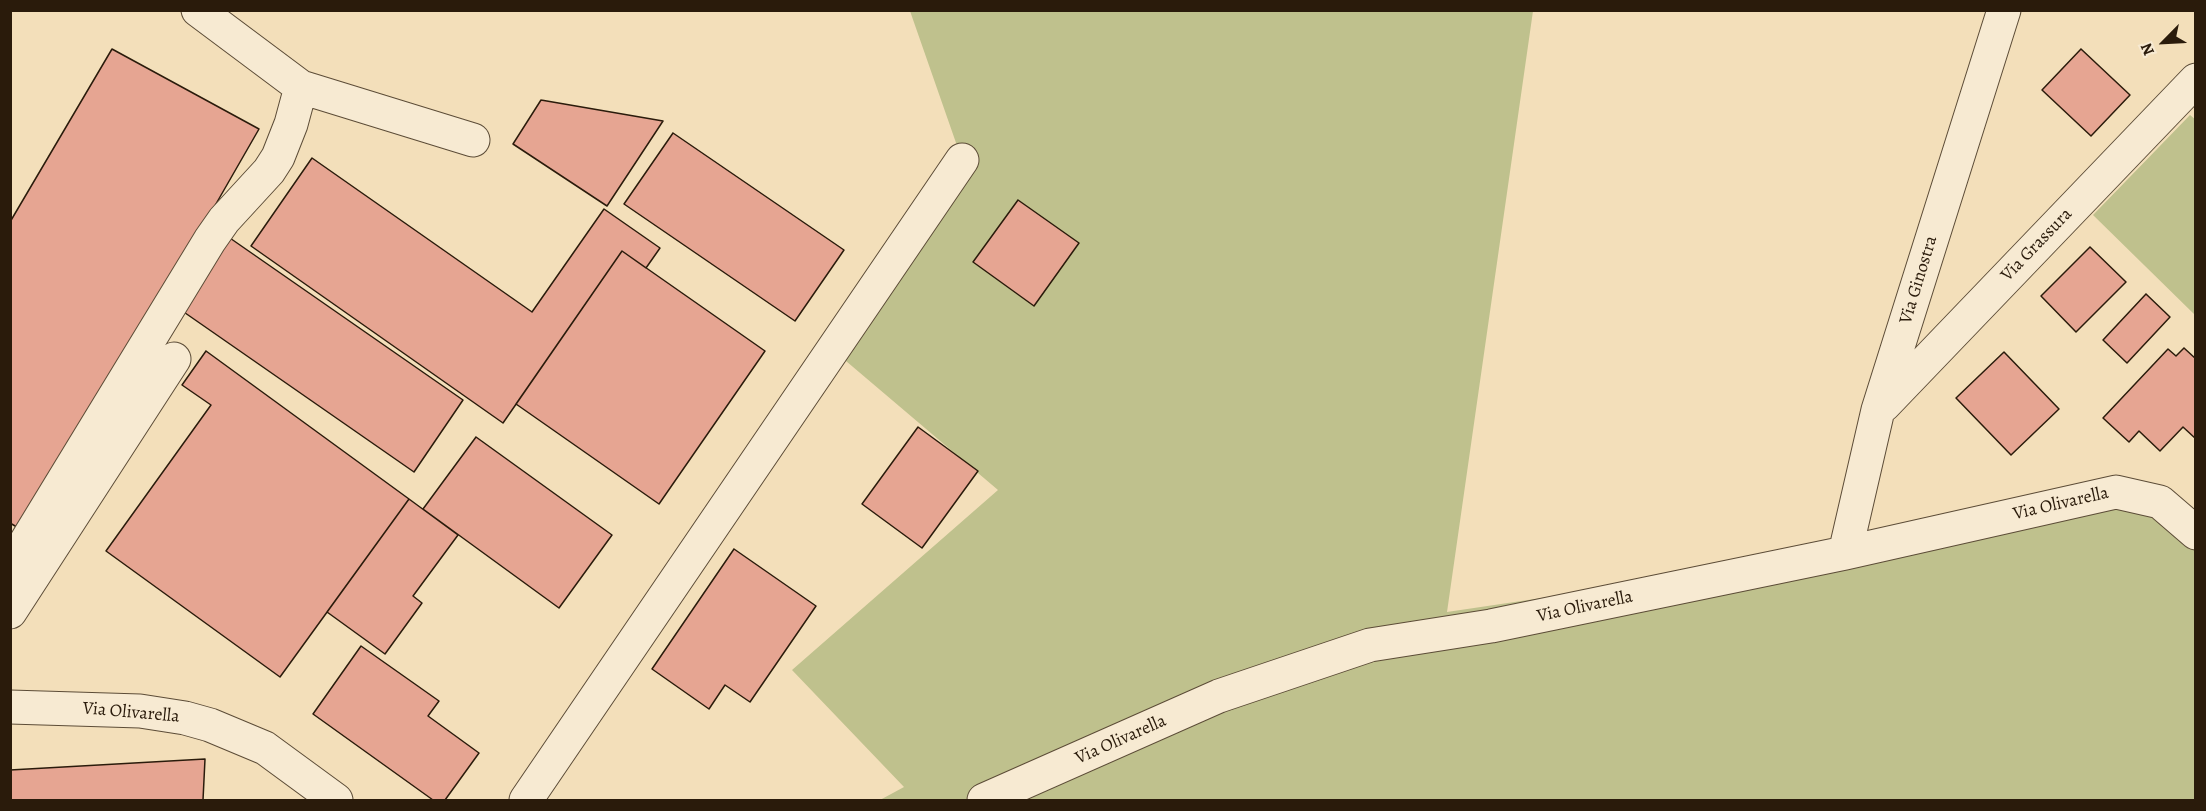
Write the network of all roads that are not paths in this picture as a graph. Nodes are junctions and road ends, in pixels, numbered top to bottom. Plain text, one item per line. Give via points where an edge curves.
1 (198, 10) edge
2 (2004, 10) edge
3 (2196, 80) edge
4 (301, 87) junction
5 (473, 140) dead end
6 (962, 160) dead end
7 (174, 358) dead end
8 (1878, 410) junction
9 (2192, 521) edge
10 (1845, 553) junction
11 (10, 568) edge
12 (10, 612) edge
13 (10, 707) edge
14 (336, 801) edge
15 (526, 801) edge
16 (984, 801) edge

1 - 4 street
2 - 8 street, Via Ginostra
3 - 8 street, Via Grassura
4 - 5 street
4 - 11 street via 278,157 210,240
6 - 15 street
7 - 12 street
8 - 10 street, Via Ginostra
9 - 10 street, Via Olivarella via 2160,502 2116,492
10 - 16 street, Via Olivarella via 1491,626 1370,645 1219,696
13 - 14 street, Via Olivarella via 140,711 210,725 265,748

